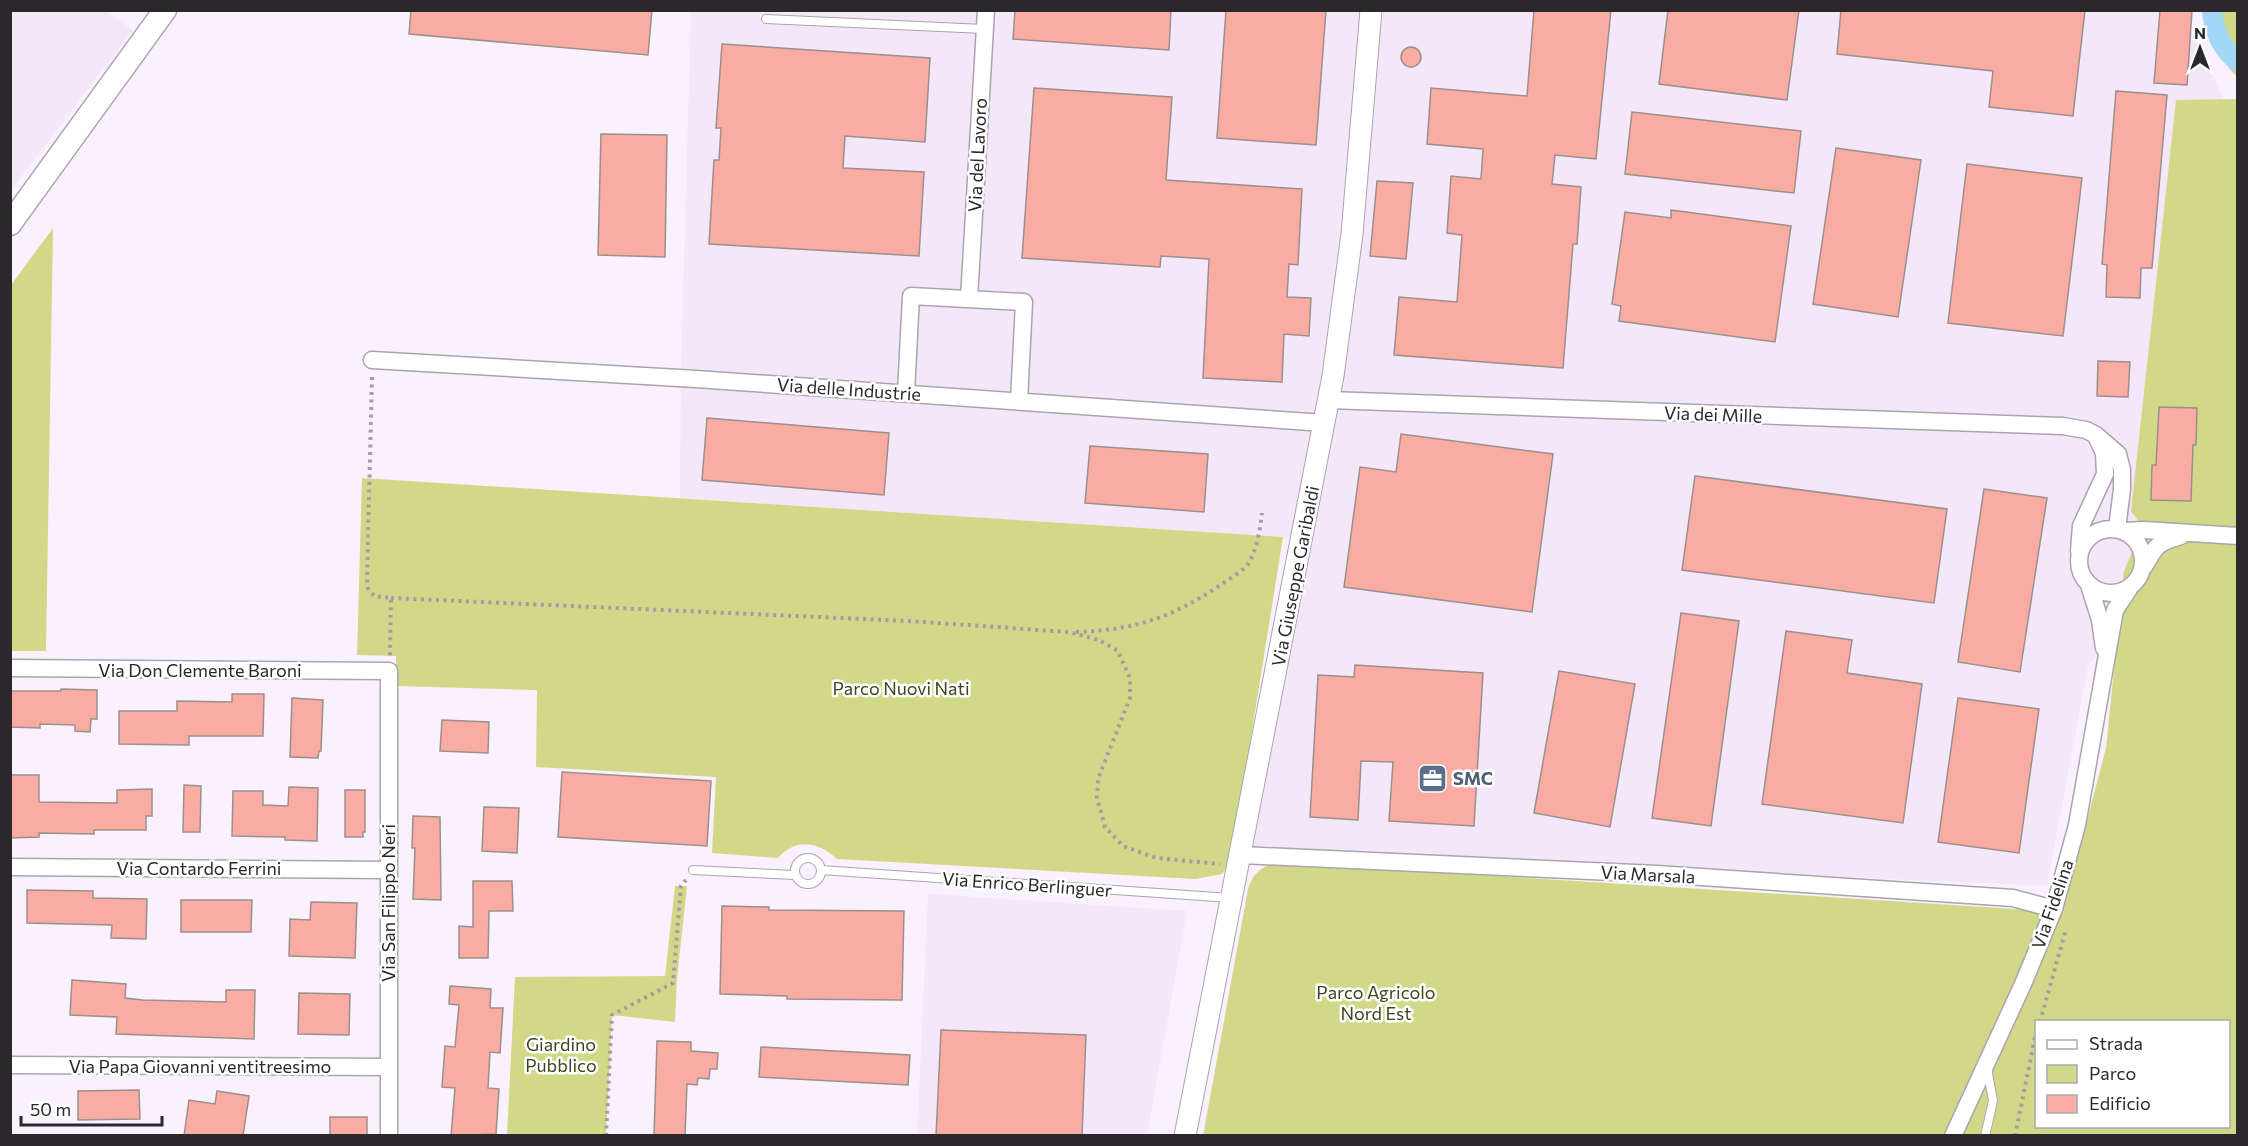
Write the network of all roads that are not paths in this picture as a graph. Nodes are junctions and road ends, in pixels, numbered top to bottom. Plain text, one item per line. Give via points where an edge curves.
1 (986, 10) edge
2 (1371, 10) edge
3 (155, 16) edge
4 (766, 19) dead end
5 (984, 29) junction
6 (10, 224) edge
7 (969, 299) junction
8 (372, 360) road end
9 (906, 393) junction
10 (1329, 400) junction
11 (1019, 401) junction
12 (1325, 423) junction
13 (2096, 435) junction
14 (2120, 530) junction
15 (2188, 534) junction
16 (2238, 536) edge
17 (2078, 563) junction
18 (2143, 569) junction
19 (2089, 585) junction
20 (2129, 589) junction
21 (2106, 657) junction
22 (10, 668) edge
23 (389, 671) joint
24 (1240, 861) junction
25 (10, 867) edge
26 (388, 870) junction
27 (693, 870) road end
28 (821, 870) junction
29 (795, 874) junction
30 (1232, 898) junction
31 (2054, 909) junction
32 (1986, 1064) junction
33 (10, 1065) edge
34 (388, 1067) junction
35 (389, 1136) edge
36 (1185, 1136) edge
37 (1953, 1136) edge
38 (1985, 1136) edge

1 - 5 street, Via del Lavoro
2 - 10 street, Via Giuseppe Garibaldi via 1350,252
3 - 6 main road
4 - 5 lane
5 - 7 street, Via del Lavoro
7 - 9 street via 911,296
7 - 11 street via 1024,302
8 - 9 street, Via delle Industrie
9 - 11 street, Via delle Industrie
10 - 12 street, Via Giuseppe Garibaldi
10 - 13 street, Via dei Mille via 2063,426
11 - 12 street, Via delle Industrie
12 - 24 street, Via Giuseppe Garibaldi
13 - 14 street, Via dei Mille via 2118,454 2122,471
13 - 17 street via 2104,453 2105,474 2081,526
14 - 15 street
14 - 17 street via 2107,529 2090,537 2083,544
14 - 18 street via 2138,542
15 - 16 street
15 - 18 street, Via Fidelina via 2162,542
17 - 19 street, Via Fidelina
18 - 20 street, Via Fidelina
19 - 20 street via 2108,594
19 - 21 street, Via Fidelina
20 - 21 street, Via Fidelina via 2115,610
21 - 31 street, Via Fidelina via 2077,825
22 - 23 street, Via Don Clemente Baroni
23 - 26 street, Via San Filippo Neri
24 - 30 street, Via Giuseppe Garibaldi
24 - 31 street, Via Marsala via 1657,874 2013,898
25 - 26 street, Via Contardo Ferrini
26 - 34 street, Via San Filippo Neri
27 - 29 lane
28 - 29 lane via 817,881 809,885 802,884
28 - 29 lane, Via Enrico Berlinguer via 816,861 807,858 799,861
28 - 30 lane, Via Enrico Berlinguer
30 - 36 street, Via Giuseppe Garibaldi
31 - 32 street, Via Fidelina
32 - 37 street, Via Fidelina
32 - 38 lane via 1993,1101
33 - 34 street, Via Papa Giovanni ventitreesimo
34 - 35 street, Via San Filippo Neri

